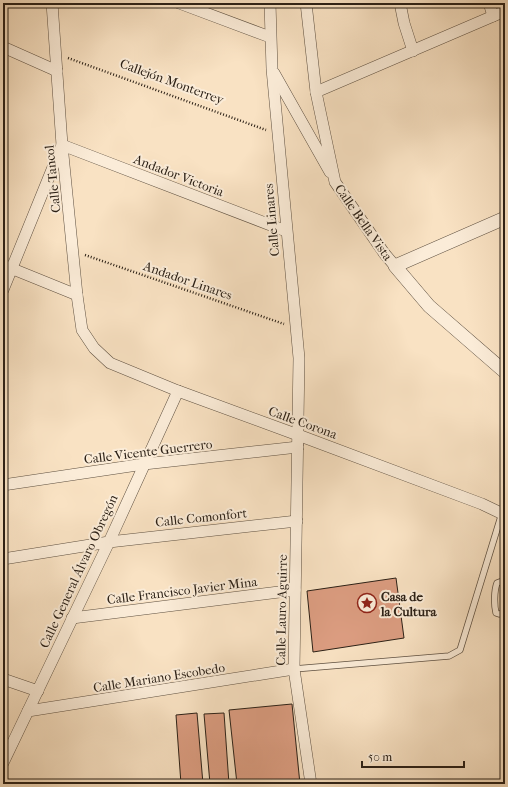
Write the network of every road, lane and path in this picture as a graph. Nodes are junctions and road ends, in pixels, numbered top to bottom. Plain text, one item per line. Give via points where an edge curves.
1 (52, 3) edge
2 (179, 3) edge
3 (270, 3) edge
4 (306, 3) edge
5 (400, 3) edge
6 (489, 3) edge
7 (505, 11) edge
8 (494, 16) junction
9 (270, 37) junction
10 (3, 47) edge
11 (413, 51) junction
12 (56, 54) junction
13 (272, 70) junction
14 (57, 71) junction
15 (316, 92) junction
16 (278, 134) junction
17 (62, 145) junction
18 (335, 182) junction
19 (505, 218) edge
20 (286, 231) junction
21 (73, 251) junction
22 (395, 266) junction
23 (8, 267) edge
24 (3, 290) edge
25 (77, 295) junction
26 (296, 328) junction
27 (94, 348) joint
28 (505, 372) edge
29 (178, 391) junction
30 (298, 435) junction
31 (298, 447) junction
32 (144, 464) junction
33 (3, 485) edge
34 (504, 514) edge
35 (296, 521) junction
36 (109, 542) junction
37 (3, 559) edge
38 (505, 580) edge
39 (296, 590) junction
40 (505, 613) edge
41 (72, 618) junction
42 (294, 669) junction
43 (3, 678) edge
44 (38, 691) junction
45 (28, 712) junction
46 (3, 763) edge
47 (311, 784) edge

1 - 12 street, Calle Tancol
2 - 9 street
3 - 9 street, Calle Linares
4 - 15 street, Calle Bella Vista
5 - 11 street
6 - 8 street
7 - 8 street
8 - 11 street
9 - 13 street, Calle Linares
10 - 14 street
11 - 15 street
12 - 14 street, Calle Tancol
12 - 16 path, Callejón Monterrey
13 - 16 street, Calle Linares
13 - 18 street
14 - 17 street, Calle Tancol
15 - 18 street, Calle Bella Vista
16 - 20 street, Calle Linares
17 - 20 street, Andador Victoria
17 - 21 street, Calle Tancol
17 - 23 street
18 - 22 street, Calle Bella Vista
19 - 22 street
20 - 26 street, Calle Linares
21 - 25 street, Calle Tancol
21 - 26 path, Andador Linares
22 - 28 street, Calle Bella Vista via 428,306
23 - 24 street
23 - 25 street
25 - 27 street, Calle Tancol via 82,330
26 - 30 street, Calle Linares via 299,358
27 - 29 street, Calle Corona via 110,363
29 - 30 street, Calle Corona
29 - 32 street, Calle General Álvaro Obregón
30 - 31 street, Calle Lauro Aguirre
30 - 34 street, Calle Corona
31 - 32 street, Calle Vicente Guerrero
31 - 35 street, Calle Lauro Aguirre
32 - 33 street, Calle Vicente Guerrero
32 - 36 street, Calle General Álvaro Obregón
34 - 42 lane via 460,650 449,656
35 - 36 street, Calle Comonfort
35 - 39 street, Calle Lauro Aguirre
36 - 37 street, Calle Comonfort
36 - 41 street, Calle General Álvaro Obregón
38 - 40 lane via 497,583 495,609 496,613
39 - 41 street, Calle Francisco Javier Mina
39 - 42 street, Calle Lauro Aguirre
41 - 44 street, Calle General Álvaro Obregón
42 - 45 street, Calle Mariano Escobedo
42 - 47 street, Calle Lauro Aguirre
43 - 44 street
44 - 45 street, Calle General Álvaro Obregón
45 - 46 street, Calle General Álvaro Obregón

